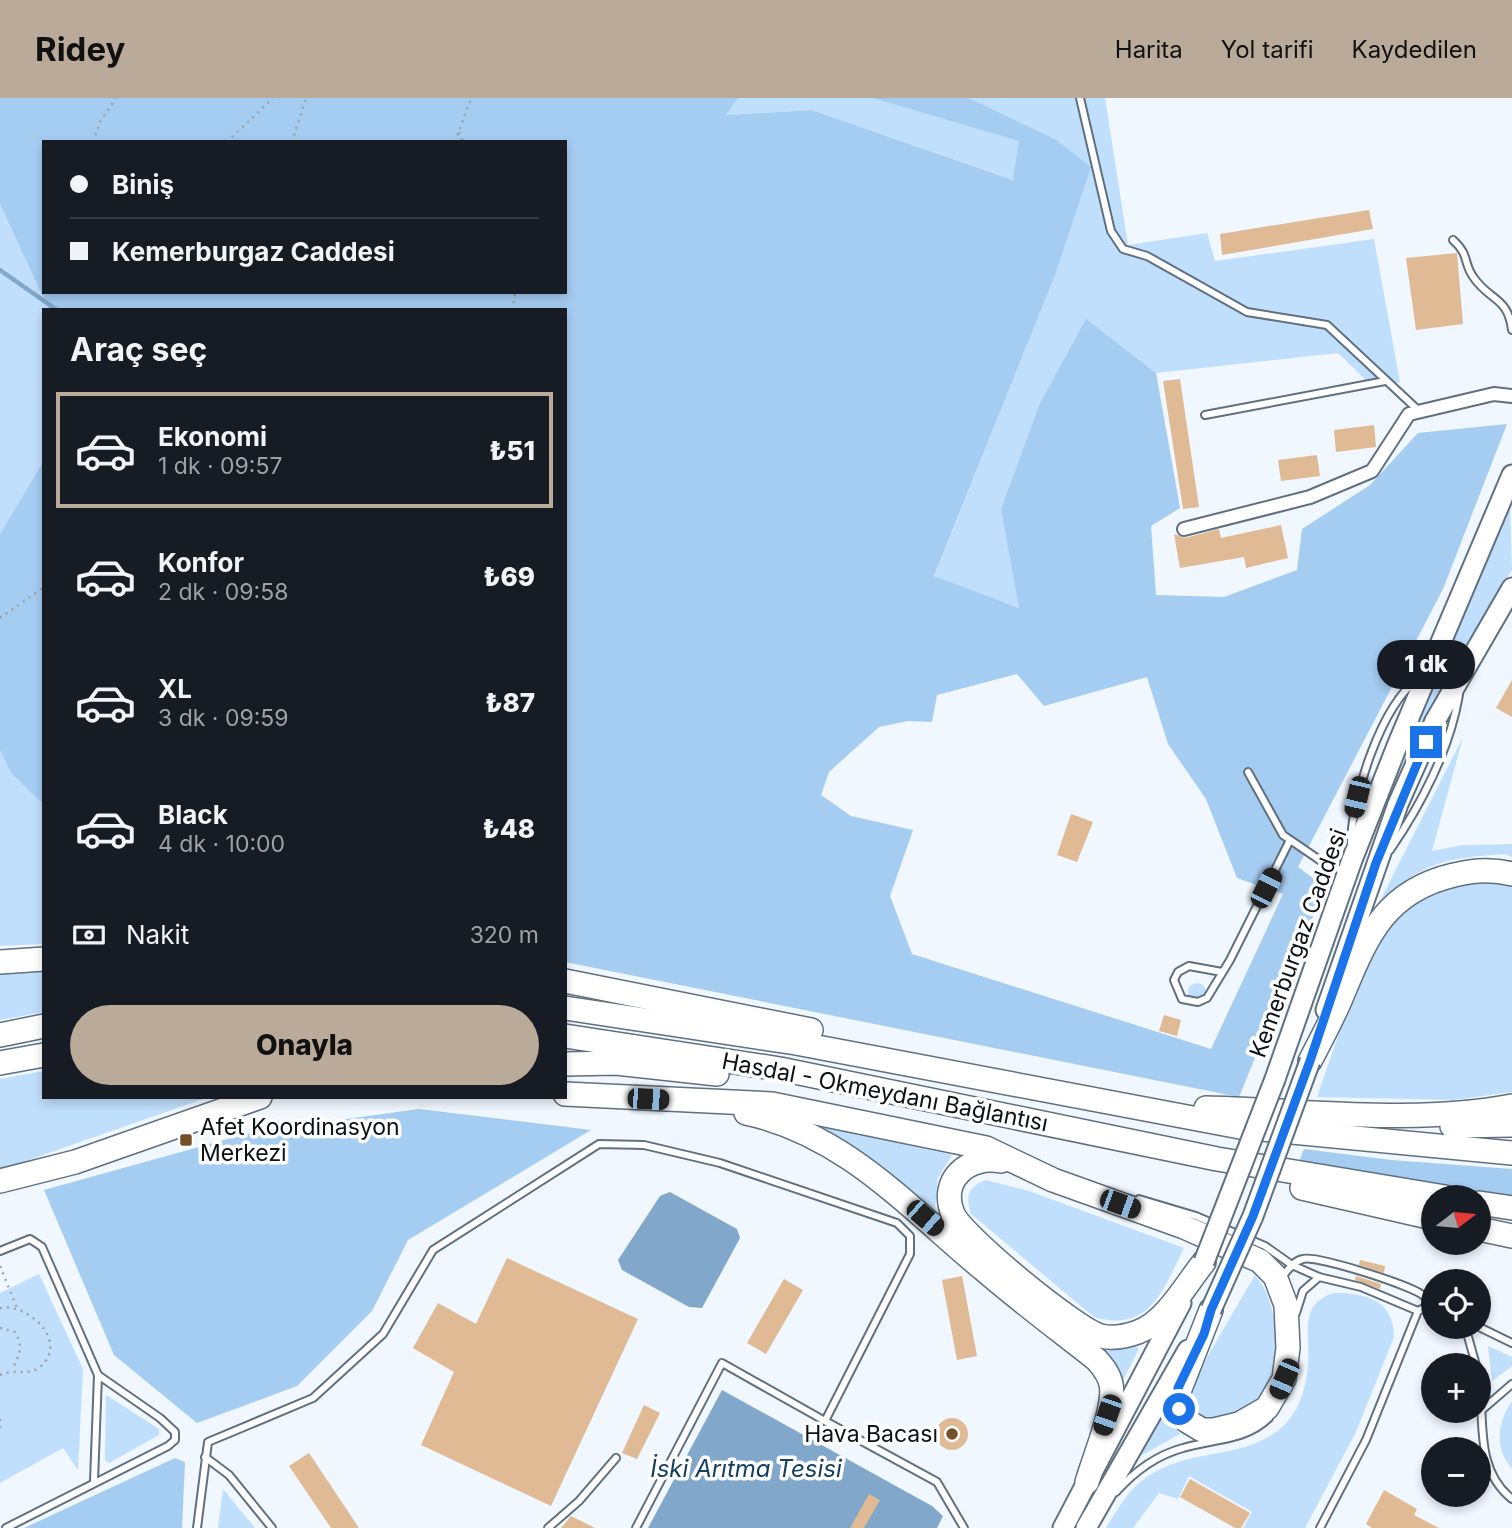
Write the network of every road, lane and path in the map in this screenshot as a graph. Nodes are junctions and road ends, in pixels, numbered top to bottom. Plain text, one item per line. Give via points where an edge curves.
1 (116, 98) edge
2 (272, 98) edge
3 (306, 98) edge
4 (471, 98) edge
5 (1080, 98) edge
6 (459, 131) junction
7 (94, 140) edge
8 (229, 140) edge
9 (293, 140) edge
10 (456, 140) edge
11 (462, 140) edge
12 (1453, 240) dead end
13 (1512, 330) edge
14 (1385, 381) junction
15 (1512, 397) edge
16 (1420, 411) junction
17 (1205, 415) dead end
18 (1512, 475) edge
19 (1184, 530) dead end
20 (42, 588) edge
21 (1512, 588) edge
22 (0, 618) edge
23 (1248, 772) dead end
24 (1290, 840) junction
25 (1350, 866) junction
26 (1512, 874) edge
27 (42, 959) edge
28 (0, 962) edge
29 (1222, 972) junction
30 (567, 981) edge
31 (567, 1008) edge
32 (42, 1026) edge
33 (0, 1035) edge
34 (567, 1036) edge
35 (42, 1055) edge
36 (1310, 1061) junction
37 (0, 1063) edge
38 (567, 1064) edge
39 (974, 1078) junction
40 (567, 1094) edge
41 (915, 1096) junction
42 (254, 1099) edge
43 (667, 1100) junction
44 (1512, 1106) edge
45 (1168, 1111) junction
46 (1348, 1116) junction
47 (1512, 1125) edge
48 (1512, 1153) edge
49 (1203, 1156) junction
50 (75, 1161) junction
51 (1014, 1163) junction
52 (1068, 1176) dead end
53 (0, 1181) edge
54 (1421, 1193) edge
55 (0, 1194) edge
56 (1130, 1196) dead end
57 (1491, 1205) edge
58 (1512, 1208) edge
59 (1421, 1215) edge
60 (1491, 1232) edge
61 (1512, 1236) edge
62 (0, 1251) edge
63 (1204, 1262) junction
64 (0, 1266) edge
65 (1285, 1274) junction
66 (1319, 1278) junction
67 (1421, 1294) edge
68 (0, 1308) edge
69 (17, 1308) junction
70 (1211, 1310) junction
71 (1421, 1310) edge
72 (1418, 1311) junction
73 (0, 1328) edge
74 (1491, 1333) edge
75 (1512, 1343) edge
76 (12, 1370) junction
77 (0, 1375) edge
78 (97, 1375) junction
79 (1512, 1384) edge
80 (1290, 1387) dead end
81 (1491, 1402) edge
82 (1277, 1410) dead end
83 (0, 1419) edge
84 (825, 1421) junction
85 (1483, 1423) edge
86 (0, 1433) edge
87 (205, 1457) junction
88 (616, 1458) dead end
89 (94, 1481) junction
90 (1087, 1482) junction
91 (1512, 1499) edge
92 (6, 1528) edge
93 (197, 1528) edge
94 (272, 1528) edge
95 (548, 1528) edge
96 (636, 1528) edge
97 (964, 1528) edge
98 (1063, 1528) edge
99 (1088, 1528) edge
100 (1320, 1528) edge

1 - 7 path
2 - 8 path
3 - 9 path
4 - 6 path
5 - 14 lane via 1111,231 1123,249 1147,256 1247,312 1327,325
6 - 10 path
6 - 11 path
12 - 13 lane via 1464,250 1472,277 1502,301
14 - 16 lane
14 - 17 lane
15 - 16 street via 1494,394
16 - 19 street via 1409,414 1372,471 1310,497
18 - 25 main road, Kemerburgaz Caddesi
20 - 22 path
21 - 36 main road, Kemerburgaz Caddesi via 1435,721 1376,863
23 - 24 lane via 1271,816
24 - 25 lane via 1324,863
24 - 29 lane
25 - 63 main road, Kemerburgaz Caddesi, bridge
26 - 36 highway via 1488,870 1439,878 1392,906 1361,948
27 - 28 highway
29 - 29 lane via 1207,998 1198,1002 1182,999 1174,980 1189,966
30 - 39 highway via 926,1054
31 - 39 highway, Hasdal - Okmeydanı Bağlantısı via 784,1041
32 - 33 highway
34 - 41 highway, Hasdal - Okmeydanı Bağlantısı via 755,1065
35 - 37 highway
36 - 70 main road, Kemerburgaz Caddesi, bridge via 1248,1228
38 - 41 highway via 616,1063 711,1072 845,1096
39 - 45 highway, Hasdal - Okmeydanı Bağlantısı
40 - 43 highway
41 - 49 highway, Hasdal - Okmeydanı Bağlantısı
42 - 50 highway
43 - 51 highway via 782,1106 986,1148
43 - 90 highway via 767,1118 835,1147 1097,1360 1108,1373 1111,1401
44 - 46 highway
45 - 46 highway via 1208,1108
45 - 48 highway via 1201,1121 1288,1133
46 - 47 highway via 1403,1125
49 - 54 highway
49 - 59 highway via 1221,1168
50 - 53 highway
50 - 55 highway via 56,1175
51 - 52 lane
51 - 63 highway via 978,1160 965,1165 949,1195 953,1214 977,1243 1086,1330 1111,1337 1147,1328
51 - 65 highway via 1184,1227
56 - 65 lane via 1208,1221 1265,1246
57 - 58 highway
60 - 61 highway
62 - 78 lane via 30,1239 42,1247
63 - 90 main road, Kemerburgaz Caddesi
64 - 69 path
65 - 66 lane
65 - 67 lane via 1304,1258 1317,1259
65 - 70 highway via 1289,1348 1278,1394 1253,1418 1202,1430 1182,1416 1176,1399
66 - 72 lane via 1361,1287
66 - 80 lane via 1303,1291 1296,1311
68 - 69 path
69 - 76 path via 43,1327 50,1350 40,1368
70 - 99 main road, Kemerburgaz Caddesi
71 - 72 lane
72 - 100 lane via 1372,1427
73 - 76 path via 15,1332 20,1339 20,1354
74 - 75 lane
76 - 77 path
78 - 89 lane
78 - 89 lane via 171,1426 175,1440
79 - 81 lane
82 - 99 lane via 1246,1434 1179,1448 1151,1461 1115,1493
83 - 86 path
84 - 87 lane via 910,1254 910,1236 897,1223 870,1211 720,1163 644,1145 599,1144 433,1250 383,1334 313,1398 208,1442
84 - 96 lane via 722,1363
84 - 97 lane via 937,1482
85 - 91 lane via 1482,1445 1492,1476
87 - 93 lane
87 - 94 lane via 229,1475
88 - 95 lane
89 - 92 lane
90 - 98 main road, Kemerburgaz Caddesi

